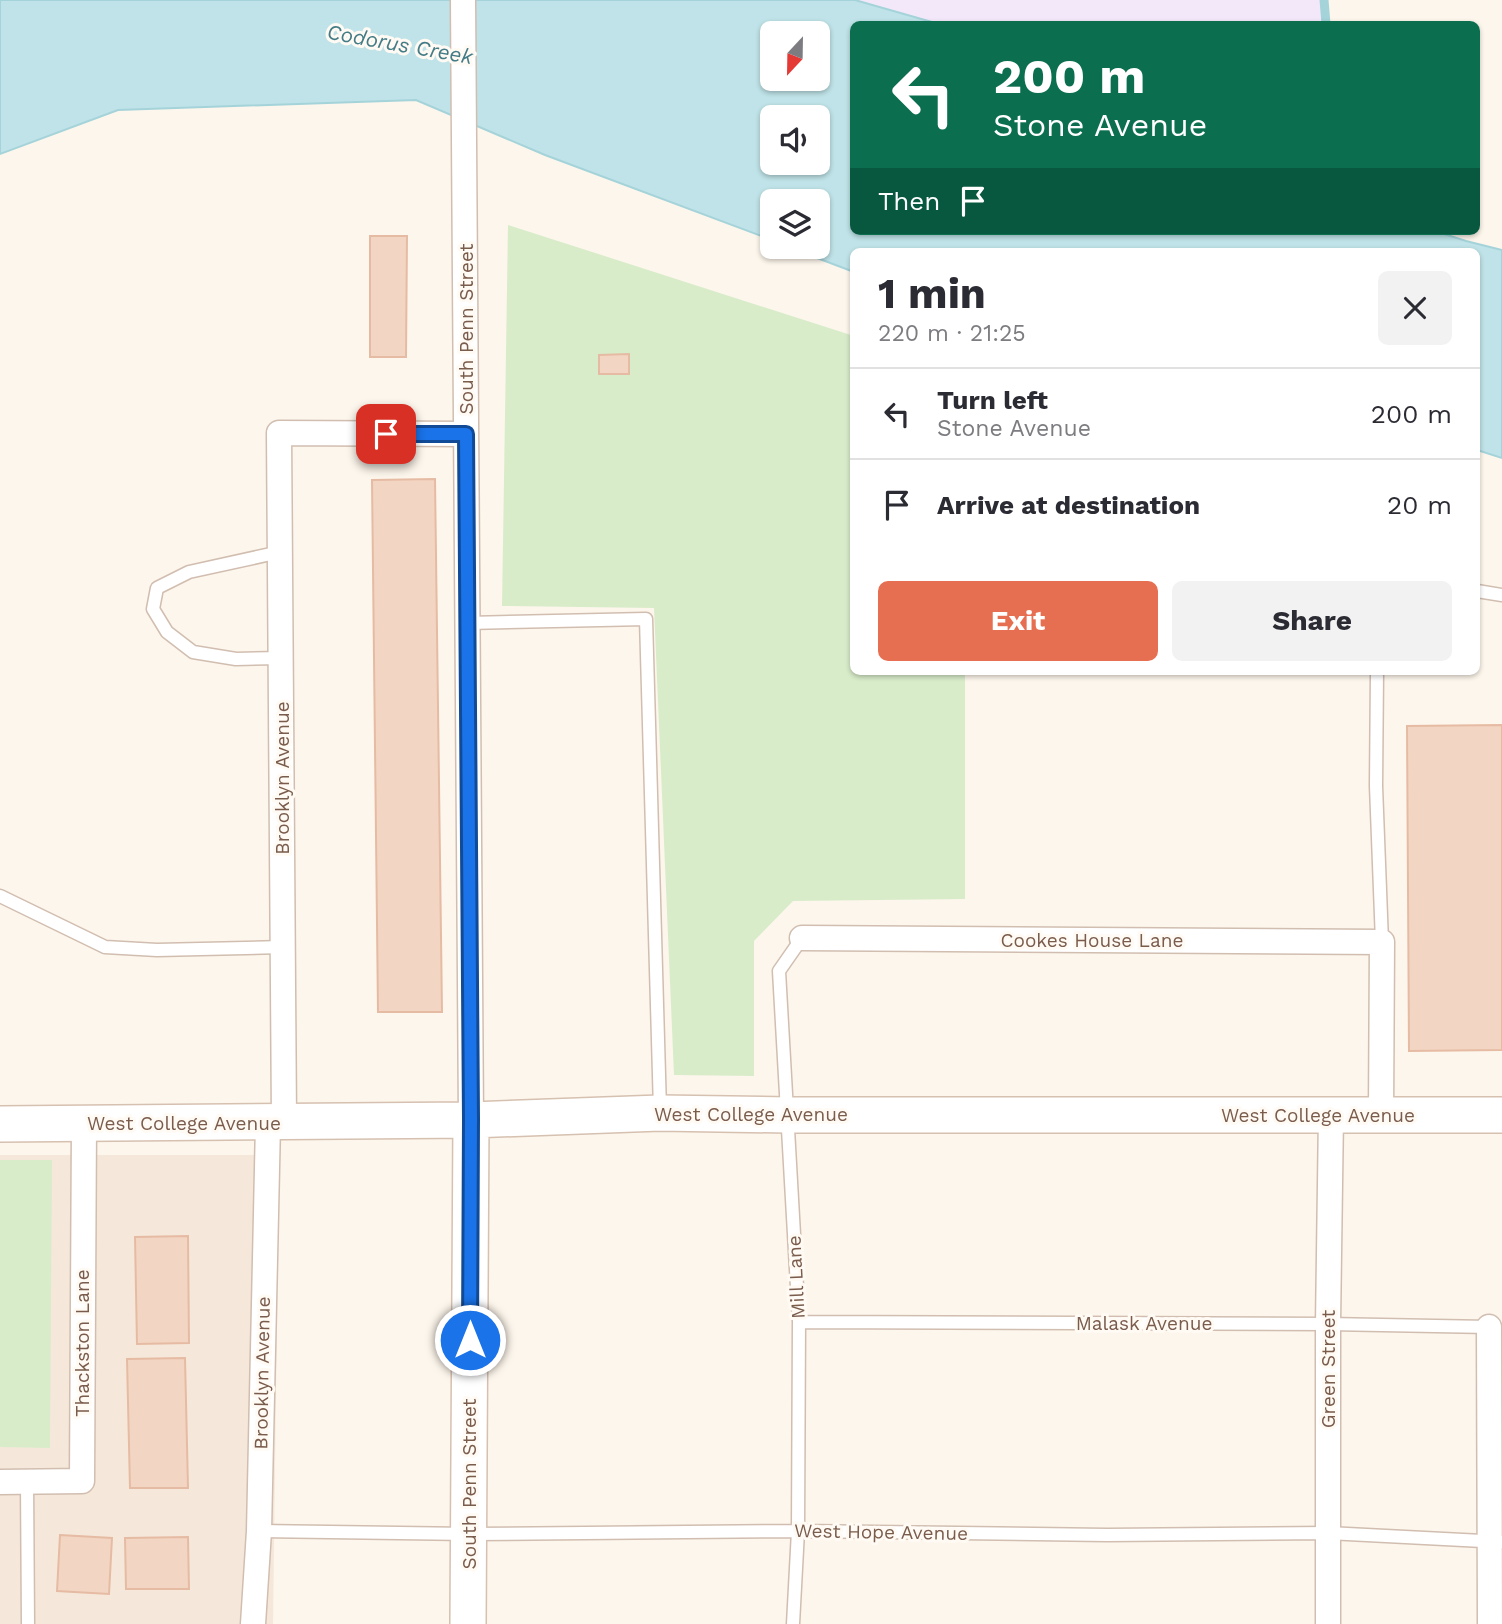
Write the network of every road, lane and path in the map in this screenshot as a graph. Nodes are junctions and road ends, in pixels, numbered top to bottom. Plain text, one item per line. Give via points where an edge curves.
1 (463, 0) edge
2 (466, 434) junction
3 (280, 552) junction
4 (1480, 591) edge
5 (1502, 595) edge
6 (468, 623) junction
7 (281, 658) junction
8 (1377, 675) edge
9 (0, 896) edge
10 (802, 938) joint
11 (1382, 942) junction
12 (283, 947) junction
13 (660, 1113) junction
14 (1331, 1114) junction
15 (788, 1115) junction
16 (1381, 1115) junction
17 (1502, 1115) edge
18 (471, 1119) junction
19 (276, 1122) junction
20 (84, 1123) junction
21 (0, 1124) edge
22 (799, 1322) junction
23 (1328, 1324) junction
24 (1489, 1327) joint
25 (0, 1482) edge
26 (27, 1482) junction
27 (259, 1531) junction
28 (798, 1531) junction
29 (1328, 1533) junction
30 (469, 1534) junction
31 (1495, 1542) edge
32 (28, 1624) edge
33 (253, 1624) edge
34 (468, 1624) edge
35 (793, 1624) edge
36 (1328, 1624) edge
37 (1490, 1624) edge

1 - 2 street, South Penn Street
2 - 3 street, Brooklyn Avenue via 279,433
2 - 6 street, South Penn Street
3 - 7 street, Brooklyn Avenue
3 - 7 lane via 189,572 157,588 153,609 167,632 192,652 236,659
4 - 5 lane
6 - 13 lane via 646,619
6 - 18 street, South Penn Street
7 - 12 street, Brooklyn Avenue
8 - 11 lane
9 - 12 lane via 105,947
10 - 11 street, Cookes House Lane
10 - 15 lane, Mill Lane via 779,971
11 - 16 street
12 - 19 street, Brooklyn Avenue
13 - 15 street, West College Avenue
13 - 18 street, West College Avenue
14 - 15 street, West College Avenue
14 - 16 street, West College Avenue
14 - 23 street, Green Street
15 - 22 lane, Mill Lane
16 - 17 street, West College Avenue
18 - 19 street, West College Avenue
18 - 30 street, South Penn Street
19 - 20 street, West College Avenue
19 - 27 street, Brooklyn Avenue
20 - 21 street, West College Avenue
20 - 26 street, Thackston Lane via 82,1480
22 - 23 lane, Malask Avenue
22 - 28 lane, Mill Lane
23 - 24 lane, Malask Avenue
23 - 29 street, Green Street
24 - 31 street
25 - 26 street, Thackston Lane
26 - 32 lane
27 - 30 lane, West Hope Avenue
27 - 33 street, Brooklyn Avenue
28 - 29 lane, West Hope Avenue
28 - 30 lane, West Hope Avenue
28 - 35 lane, Mill Lane
29 - 31 lane, West Hope Avenue
29 - 36 street, Green Street
30 - 34 street, South Penn Street
31 - 37 street

